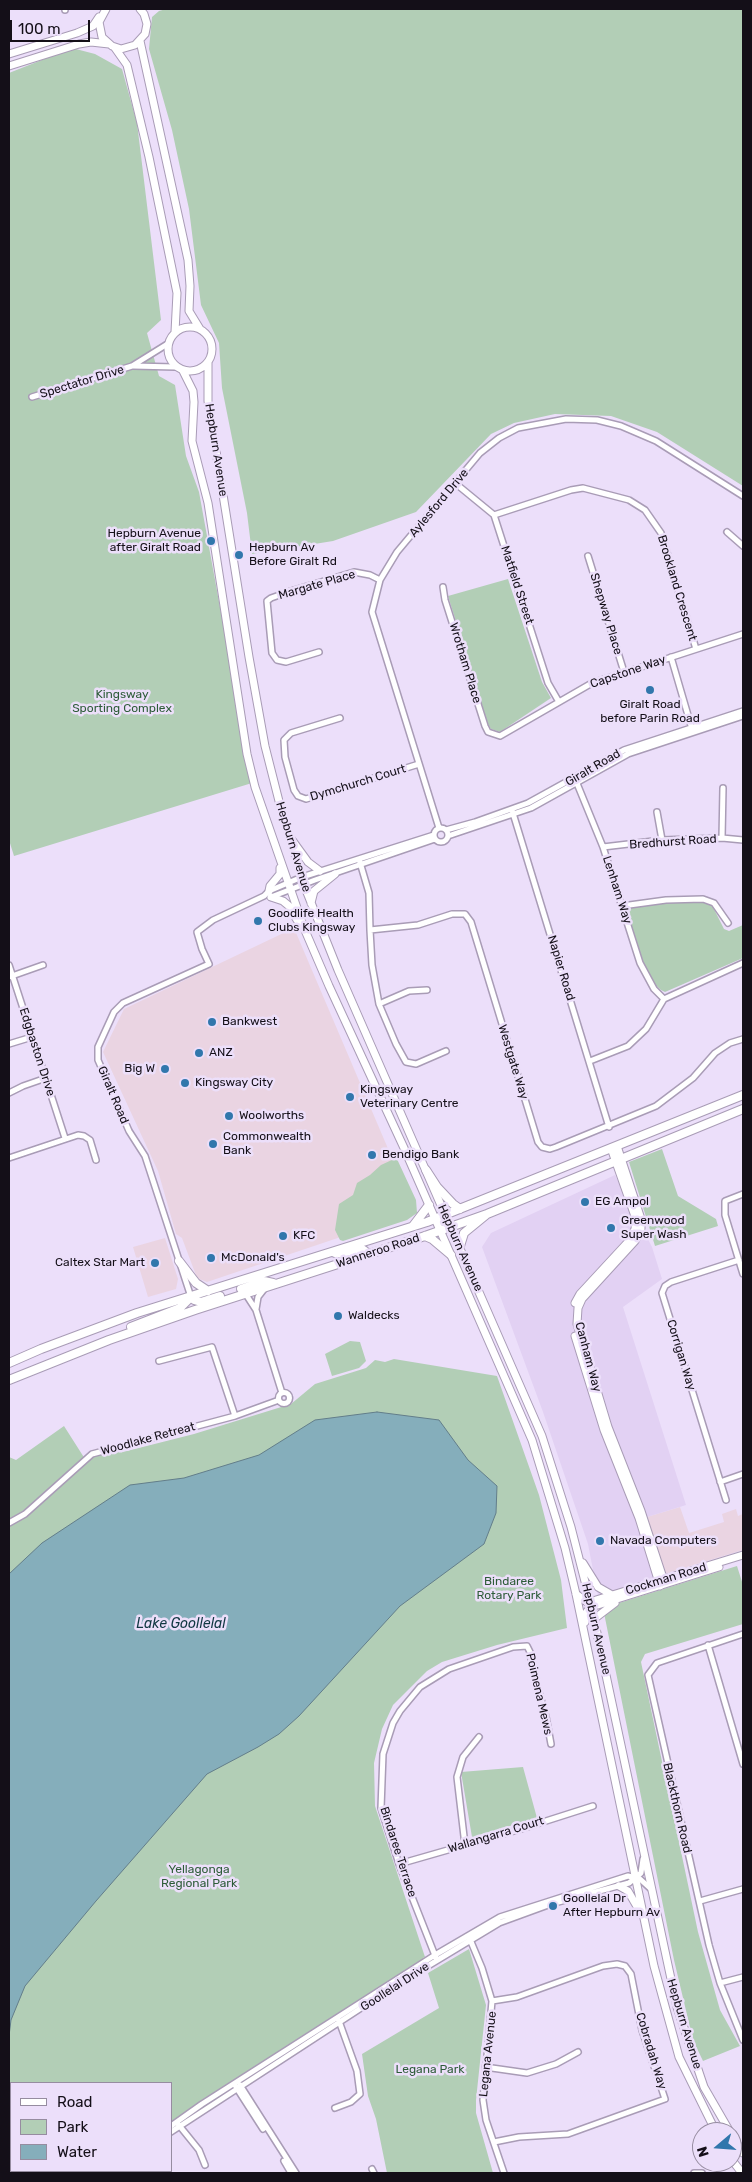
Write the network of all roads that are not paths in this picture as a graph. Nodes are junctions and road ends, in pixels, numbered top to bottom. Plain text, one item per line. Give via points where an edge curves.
1 (140, 9) edge
2 (104, 10) edge
3 (140, 41) junction
4 (112, 46) junction
5 (9, 54) edge
6 (9, 66) edge
7 (200, 329) junction
8 (175, 332) junction
9 (169, 343) junction
10 (208, 363) junction
11 (132, 366) junction
12 (175, 367) junction
13 (183, 371) junction
14 (32, 397) dead end
15 (455, 483) junction
16 (743, 496) edge
17 (494, 515) junction
18 (727, 532) dead end
19 (743, 546) edge
20 (588, 556) dead end
21 (380, 580) junction
22 (444, 587) dead end
23 (743, 634) edge
24 (696, 649) junction
25 (319, 652) dead end
26 (671, 657) junction
27 (624, 672) junction
28 (559, 702) junction
29 (743, 712) edge
30 (743, 716) edge
31 (340, 718) dead end
32 (693, 730) junction
33 (493, 735) joint
34 (419, 764) junction
35 (576, 781) junction
36 (723, 788) dead end
37 (657, 812) dead end
38 (513, 813) junction
39 (439, 828) junction
40 (446, 830) junction
41 (288, 833) junction
42 (448, 836) junction
43 (434, 837) junction
44 (722, 838) junction
45 (662, 840) junction
46 (743, 840) edge
47 (603, 847) junction
48 (280, 862) junction
49 (360, 862) junction
50 (320, 871) junction
51 (335, 874) junction
52 (303, 880) junction
53 (288, 886) junction
54 (268, 895) junction
55 (311, 904) junction
56 (622, 906) junction
57 (728, 922) dead end
58 (304, 928) junction
59 (370, 930) junction
60 (743, 963) edge
61 (9, 965) edge
62 (43, 965) dead end
63 (10, 976) edge
64 (426, 990) dead end
65 (664, 999) junction
66 (379, 1004) junction
67 (32, 1037) junction
68 (743, 1039) edge
69 (9, 1044) edge
70 (446, 1051) dead end
71 (590, 1062) junction
72 (46, 1078) junction
73 (9, 1093) edge
74 (743, 1095) edge
75 (743, 1109) edge
76 (610, 1127) junction
77 (65, 1138) junction
78 (614, 1147) junction
79 (9, 1158) edge
80 (96, 1160) dead end
81 (618, 1160) junction
82 (426, 1170) junction
83 (743, 1194) edge
84 (429, 1205) junction
85 (460, 1208) junction
86 (487, 1214) junction
87 (445, 1215) junction
88 (434, 1218) junction
89 (412, 1227) junction
90 (450, 1227) junction
91 (440, 1230) junction
92 (425, 1236) junction
93 (460, 1246) junction
94 (332, 1253) junction
95 (451, 1254) junction
96 (365, 1255) junction
97 (739, 1260) junction
98 (180, 1261) junction
99 (743, 1274) edge
100 (271, 1285) junction
101 (208, 1291) junction
102 (245, 1293) junction
103 (191, 1296) junction
104 (256, 1310) junction
105 (109, 1340) junction
106 (159, 1361) dead end
107 (9, 1363) edge
108 (9, 1380) edge
109 (282, 1393) junction
110 (279, 1400) junction
111 (235, 1416) junction
112 (743, 1474) edge
113 (720, 1482) junction
114 (726, 1500) dead end
115 (9, 1523) edge
116 (743, 1558) edge
117 (580, 1559) junction
118 (662, 1583) junction
119 (635, 1593) junction
120 (576, 1594) junction
121 (612, 1595) junction
122 (591, 1604) junction
123 (594, 1619) junction
124 (584, 1627) junction
125 (743, 1634) edge
126 (708, 1645) junction
127 (527, 1646) joint
128 (479, 1737) dead end
129 (551, 1744) dead end
130 (743, 1764) edge
131 (593, 1806) dead end
132 (465, 1845) junction
133 (644, 1856) junction
134 (399, 1864) junction
135 (636, 1877) junction
136 (619, 1886) junction
137 (651, 1890) junction
138 (743, 1890) edge
139 (700, 1901) junction
140 (645, 1927) junction
141 (470, 1937) junction
142 (436, 1958) junction
143 (743, 1977) edge
144 (720, 1983) junction
145 (492, 2001) junction
146 (339, 2020) junction
147 (743, 2040) edge
148 (578, 2052) dead end
149 (485, 2067) junction
150 (238, 2086) junction
151 (335, 2108) dead end
152 (711, 2122) edge
153 (724, 2122) edge
154 (178, 2124) junction
155 (172, 2126) edge
156 (172, 2131) edge
157 (494, 2142) junction
158 (204, 2165) dead end
159 (291, 2173) edge
160 (296, 2173) edge
161 (504, 2173) edge
162 (694, 2173) edge
163 (702, 2173) edge

1 - 3 main road via 147,24
2 - 4 main road via 99,28 102,37
2 - 5 main road via 93,26
3 - 4 main road via 129,48
3 - 7 main road via 189,269 189,312
4 - 6 main road via 91,42 79,44
4 - 8 main road via 127,65 151,166 177,293
7 - 8 main road via 188,326
7 - 10 main road via 212,342
8 - 9 main road
9 - 11 street, Spectator Drive
9 - 12 main road via 168,353
10 - 13 main road via 201,369
10 - 41 main road, Hepburn Avenue via 208,401 257,706
11 - 12 street, Spectator Drive
11 - 14 street, Spectator Drive
12 - 13 main road
13 - 48 main road, Hepburn Avenue via 193,391 192,441 208,502 248,754 255,787
15 - 16 street, Aylesford Drive via 480,453 499,438 518,428 566,418 621,426 656,440
15 - 17 street
15 - 21 street, Aylesford Drive via 397,552
17 - 24 street, Brookland Crescent via 583,488 629,500 645,510 661,533
17 - 28 street, Matfield Street via 548,683
18 - 19 street
20 - 27 street, Shepway Place
21 - 25 street, Margate Place via 370,574 354,572 267,601 272,653 277,660 286,662
21 - 34 street, Aylesford Drive via 372,612
22 - 33 street, Wrotham Place via 445,600 484,726
23 - 24 street, Capstone Way
24 - 26 street, Capstone Way
26 - 27 street, Capstone Way
26 - 32 street
27 - 28 street, Capstone Way via 592,683
28 - 33 street, Capstone Way via 505,735
29 - 32 street, Giralt Road
30 - 32 street, Giralt Road
31 - 34 street, Dymchurch Court via 290,733 284,740 287,766 298,796 306,800
32 - 35 street, Giralt Road via 624,750
34 - 39 street, Aylesford Drive
35 - 38 street, Giralt Road via 546,801
35 - 47 street, Lenham Way
36 - 44 street
37 - 45 street
38 - 40 street, Giralt Road
38 - 42 street, Giralt Road
38 - 71 street, Napier Road
39 - 40 street
39 - 43 street via 435,830
40 - 42 street
41 - 50 main road via 308,862
41 - 52 main road, Hepburn Avenue
42 - 43 street via 443,842
43 - 49 street, Giralt Road
44 - 45 street, Bredhurst Road
44 - 46 street, Bredhurst Road
45 - 47 street, Bredhurst Road
47 - 56 street, Lenham Way
48 - 53 main road, Hepburn Avenue
48 - 54 main road via 280,874 270,886
49 - 50 street, Giralt Road
49 - 51 street, Giralt Road
49 - 59 street via 369,892
50 - 52 street, Giralt Road
51 - 52 street, Giralt Road
51 - 55 main road via 314,892
52 - 53 street, Giralt Road
52 - 55 main road, Hepburn Avenue
53 - 54 street, Giralt Road
53 - 58 main road, Hepburn Avenue
54 - 58 main road via 283,900
54 - 98 street, Giralt Road via 200,928 198,936 208,964 123,1003 114,1012 98,1047 98,1060 129,1131 145,1156
55 - 82 main road, Hepburn Avenue
56 - 57 street via 703,899 714,903
56 - 65 street, Lenham Way via 640,963 654,989
58 - 84 main road, Hepburn Avenue
59 - 66 street
59 - 76 street, Westgate Way via 418,926 452,914 465,914 471,922 538,1142 550,1149
60 - 65 street
61 - 63 street, Edgbaston Drive
62 - 63 street
63 - 67 street, Edgbaston Drive
64 - 66 street via 409,991
65 - 71 street via 646,1030 628,1046
66 - 70 street via 406,1062 416,1064
67 - 69 street
67 - 72 street, Edgbaston Drive
68 - 76 street, Westgate Way via 714,1053 694,1078 656,1106
71 - 76 street, Napier Road
72 - 73 street
72 - 77 street, Edgbaston Drive
74 - 78 highway, Wanneroo Road
75 - 81 highway, Wanneroo Road
77 - 79 street
77 - 80 street via 78,1135 90,1140
78 - 81 main road, Canham Way
78 - 85 highway, Wanneroo Road
81 - 86 highway, Wanneroo Road
81 - 118 main road, Canham Way via 641,1219 641,1229 635,1242 582,1299 577,1324 608,1427 644,1517
82 - 85 highway via 437,1187
82 - 87 main road, Hepburn Avenue
83 - 97 street via 725,1201 725,1215
84 - 88 main road, Hepburn Avenue
84 - 89 highway
85 - 87 highway, Wanneroo Road
86 - 90 highway, Wanneroo Road
86 - 93 highway via 464,1233
87 - 88 highway, Wanneroo Road
87 - 90 main road, Hepburn Avenue
88 - 89 highway, Wanneroo Road
88 - 91 main road, Hepburn Avenue
89 - 94 highway, Wanneroo Road
90 - 91 highway, Wanneroo Road
90 - 93 main road, Hepburn Avenue
91 - 92 highway, Wanneroo Road
91 - 95 main road, Hepburn Avenue
92 - 95 highway
92 - 96 highway, Wanneroo Road
93 - 117 main road, Hepburn Avenue via 542,1436
94 - 96 highway via 345,1254 362,1249
94 - 101 highway, Wanneroo Road
95 - 120 main road, Hepburn Avenue via 532,1440
96 - 100 highway, Wanneroo Road
97 - 99 street
97 - 113 street, Corrigan Way via 671,1282 662,1293
98 - 101 highway via 196,1284
98 - 103 street, Giralt Road
100 - 102 highway, Wanneroo Road
100 - 103 highway via 264,1282 201,1302
100 - 104 street via 258,1297
101 - 103 highway, Wanneroo Road
102 - 104 street
102 - 105 highway, Wanneroo Road
103 - 105 highway via 180,1308 126,1328
103 - 107 highway, Wanneroo Road via 99,1327
104 - 109 street
105 - 108 highway, Wanneroo Road
106 - 111 street via 212,1347
109 - 110 street
109 - 110 street via 288,1394 289,1400 284,1404
110 - 111 street, Woodlake Retreat
111 - 115 street, Woodlake Retreat via 92,1454 25,1514
112 - 113 street
113 - 114 street, Corrigan Way
116 - 118 main road, Cockman Road
117 - 121 main road via 598,1588
117 - 122 main road, Hepburn Avenue
118 - 119 main road, Cockman Road
118 - 121 main road, Cockman Road
119 - 122 main road, Cockman Road via 598,1605
119 - 123 main road
120 - 122 main road
120 - 124 main road, Hepburn Avenue
121 - 122 main road, Cockman Road
122 - 123 main road, Hepburn Avenue
122 - 124 main road
123 - 133 main road, Hepburn Avenue
124 - 135 main road, Hepburn Avenue
125 - 126 street, Blackthorn Road
126 - 130 street
126 - 139 street, Blackthorn Road via 657,1663 648,1675
127 - 129 street, Poimena Mews
127 - 134 street, Bindaree Terrace via 513,1647 449,1668 420,1687 400,1711 383,1754 381,1774 381,1808
128 - 132 street via 463,1757 457,1777
131 - 132 street, Wallangarra Court
132 - 134 street, Wallangarra Court
133 - 135 street via 642,1869
133 - 137 main road, Hepburn Avenue
134 - 142 street, Bindaree Terrace
135 - 136 street, Goollelal Drive
135 - 137 street
135 - 140 main road, Hepburn Avenue
135 - 141 street, Goollelal Drive via 628,1876 509,1913
136 - 140 main road via 633,1897
136 - 141 street, Goollelal Drive via 515,1916
137 - 153 main road, Hepburn Avenue via 680,2016 704,2087
138 - 139 street
139 - 144 street, Blackthorn Road
140 - 152 main road, Hepburn Avenue via 679,2057
141 - 142 street, Goollelal Drive
141 - 145 street, Legana Avenue
142 - 146 street, Goollelal Drive
143 - 144 street
144 - 147 street, Blackthorn Road
145 - 149 street, Legana Avenue
145 - 157 street, Cobradah Way via 517,1997 603,1966 624,1966 631,1974 642,2030 665,2099 568,2134
146 - 150 street, Goollelal Drive
146 - 151 street via 357,2071 360,2094 351,2102
148 - 149 street via 556,2064 527,2073
149 - 157 street, Legana Avenue via 484,2110
150 - 154 street, Goollelal Drive
150 - 159 street
150 - 160 street
154 - 155 street, Goollelal Drive
154 - 156 street, Goollelal Drive
154 - 158 street via 199,2150
157 - 161 street, Legana Avenue
162 - 163 street

